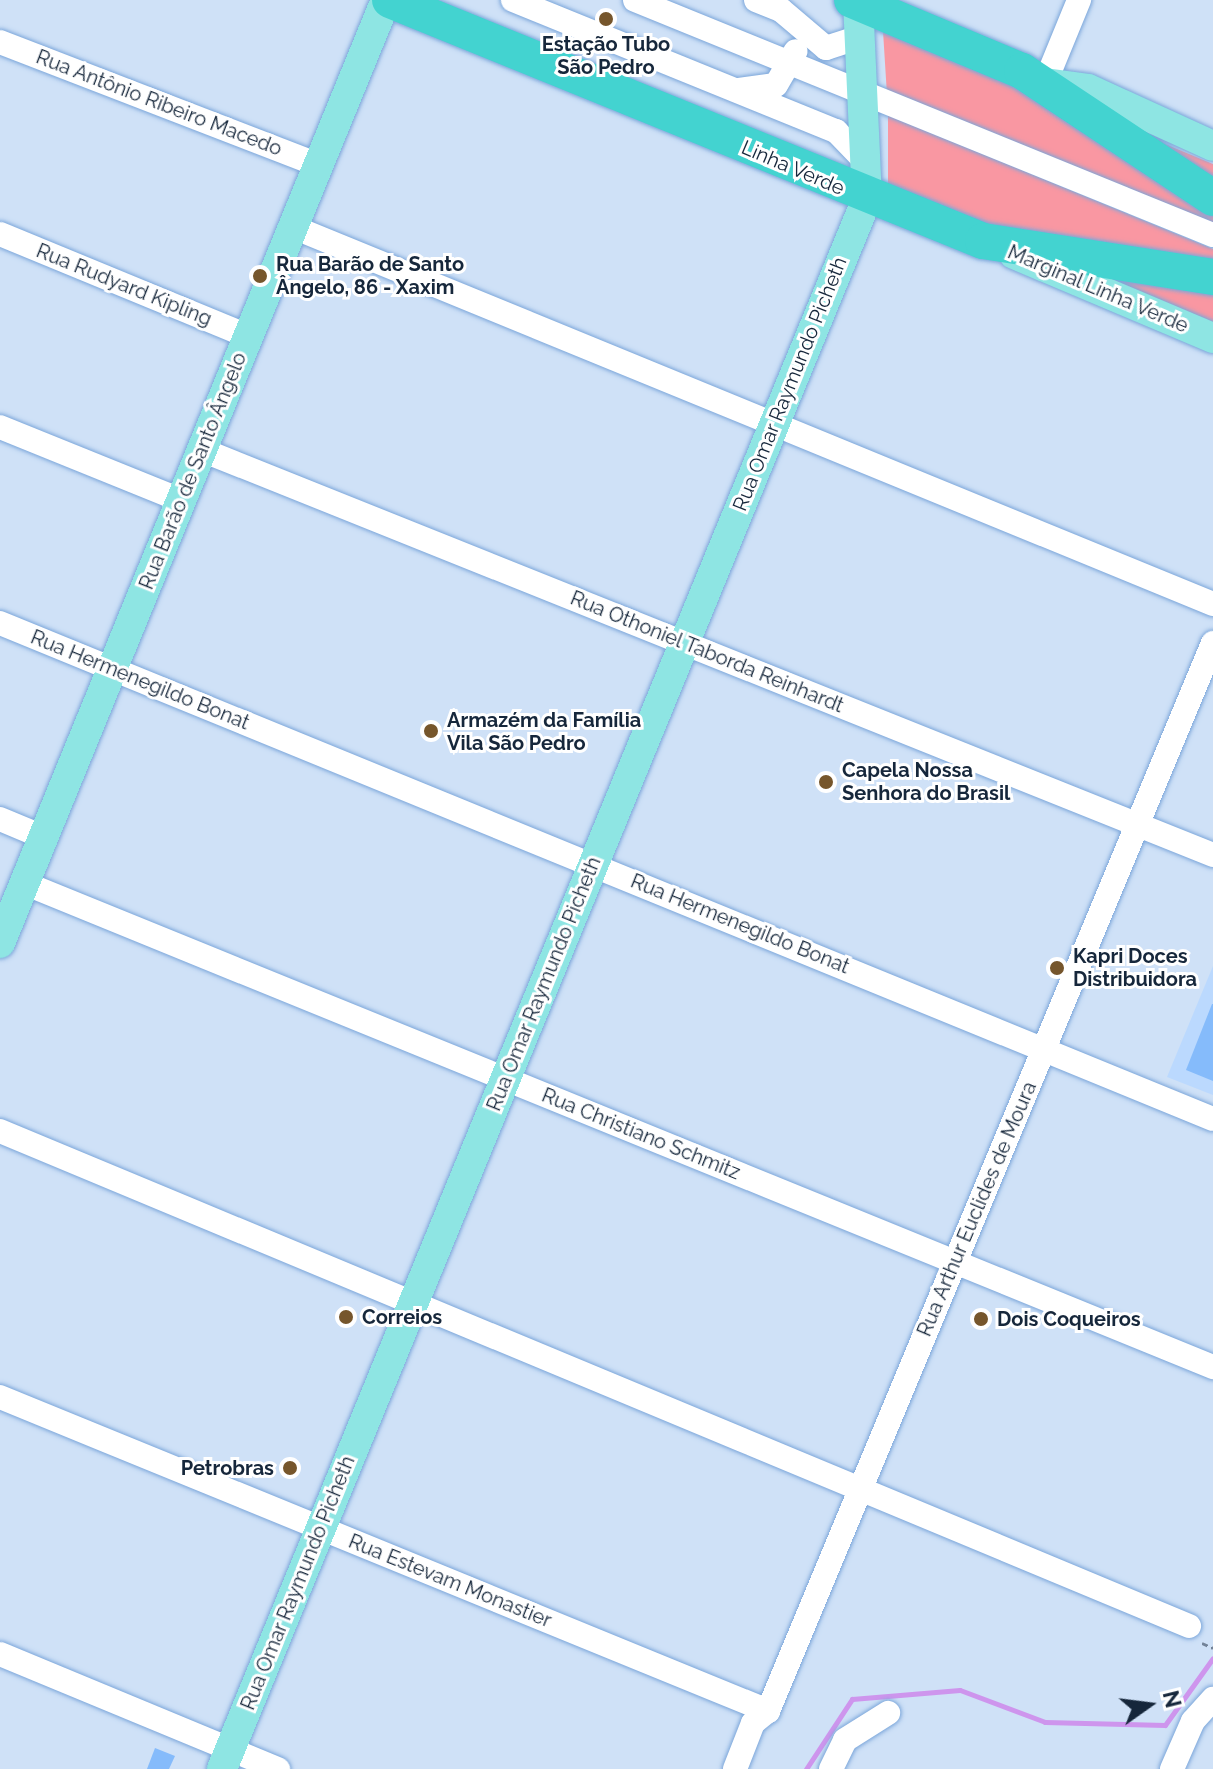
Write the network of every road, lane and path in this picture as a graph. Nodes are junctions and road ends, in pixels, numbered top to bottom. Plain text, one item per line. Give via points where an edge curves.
1 (388, 0) edge
2 (513, 0) edge
3 (635, 0) edge
4 (756, 0) edge
5 (1079, 0) edge
6 (857, 13) edge
7 (791, 22) junction
8 (0, 42) edge
9 (794, 63) junction
10 (1045, 83) junction
11 (734, 89) junction
12 (862, 90) junction
13 (1213, 146) edge
14 (865, 161) junction
15 (319, 165) junction
16 (1213, 198) edge
17 (867, 199) junction
18 (293, 227) junction
19 (0, 234) edge
20 (1213, 235) edge
21 (983, 241) junction
22 (1213, 277) edge
23 (248, 336) junction
24 (1213, 338) edge
25 (774, 424) junction
26 (0, 427) edge
27 (202, 450) junction
28 (181, 500) junction
29 (1213, 604) edge
30 (0, 623) edge
31 (684, 643) junction
32 (1213, 643) edge
33 (112, 668) junction
34 (0, 819) edge
35 (1137, 824) junction
36 (43, 837) junction
37 (1213, 855) edge
38 (593, 863) junction
39 (24, 883) junction
40 (0, 943) edge
41 (1044, 1049) junction
42 (505, 1079) junction
43 (1213, 1119) edge
44 (0, 1131) edge
45 (955, 1262) junction
46 (413, 1303) junction
47 (1213, 1367) edge
48 (0, 1397) edge
49 (860, 1489) junction
50 (321, 1528) junction
51 (1189, 1626) dead end
52 (0, 1654) edge
53 (1213, 1699) edge
54 (768, 1711) junction
55 (888, 1713) dead end
56 (226, 1760) edge
57 (278, 1769) edge
58 (735, 1769) edge
59 (831, 1769) edge
60 (1172, 1769) edge

1 - 15 main road, Rua Barão de Santo Ângelo
1 - 17 highway, Linha Verde
2 - 11 street
3 - 9 street
4 - 7 street
5 - 10 street
6 - 7 street via 826,48
6 - 10 highway
6 - 12 main road
7 - 9 street
8 - 15 street, Rua Antônio Ribeiro Macedo
9 - 11 street via 763,91
9 - 12 street
10 - 13 main road via 1088,89
10 - 16 highway
11 - 14 street via 836,131
12 - 14 main road
12 - 20 street
14 - 17 main road
15 - 18 main road, Rua Barão de Santo Ângelo
17 - 21 highway, Linha Verde
17 - 25 main road, Rua Omar Raymundo Picheth
18 - 23 main road, Rua Barão de Santo Ângelo
18 - 25 street
19 - 23 street, Rua Rudyard Kipling
21 - 22 highway, Linha Verde
21 - 24 main road, Marginal Linha Verde
23 - 27 main road, Rua Barão de Santo Ângelo
25 - 29 street
25 - 31 main road, Rua Omar Raymundo Picheth
26 - 28 street
27 - 28 main road, Rua Barão de Santo Ângelo
27 - 31 street, Rua Othoniel Taborda Reinhardt
28 - 33 main road, Rua Barão de Santo Ângelo
30 - 33 street, Rua Hermenegildo Bonat
31 - 35 street, Rua Othoniel Taborda Reinhardt
31 - 38 main road, Rua Omar Raymundo Picheth
32 - 35 street, Rua Arthur Euclides de Moura
33 - 36 main road, Rua Barão de Santo Ângelo
33 - 38 street, Rua Hermenegildo Bonat
34 - 36 street
35 - 37 street, Rua Othoniel Taborda Reinhardt
35 - 41 street, Rua Arthur Euclides de Moura
36 - 39 main road, Rua Barão de Santo Ângelo
38 - 41 street, Rua Hermenegildo Bonat
38 - 42 main road, Rua Omar Raymundo Picheth
39 - 40 main road, Rua Barão de Santo Ângelo
39 - 42 street, Rua Christiano Schmitz
41 - 43 street, Rua Hermenegildo Bonat
41 - 45 street, Rua Arthur Euclides de Moura
42 - 45 street, Rua Christiano Schmitz
42 - 46 main road, Rua Omar Raymundo Picheth
44 - 46 street
45 - 47 street, Rua Christiano Schmitz
45 - 49 street, Rua Arthur Euclides de Moura
46 - 49 street
46 - 50 main road, Rua Omar Raymundo Picheth
48 - 50 street, Rua Estevam Monastier
49 - 51 street
49 - 54 street, Rua Arthur Euclides de Moura
50 - 54 street, Rua Estevam Monastier
50 - 56 main road, Rua Omar Raymundo Picheth
52 - 56 street
53 - 60 street via 1193,1721
54 - 58 street, Rua Arthur Euclides de Moura via 753,1723
55 - 59 street via 845,1740
56 - 57 street

